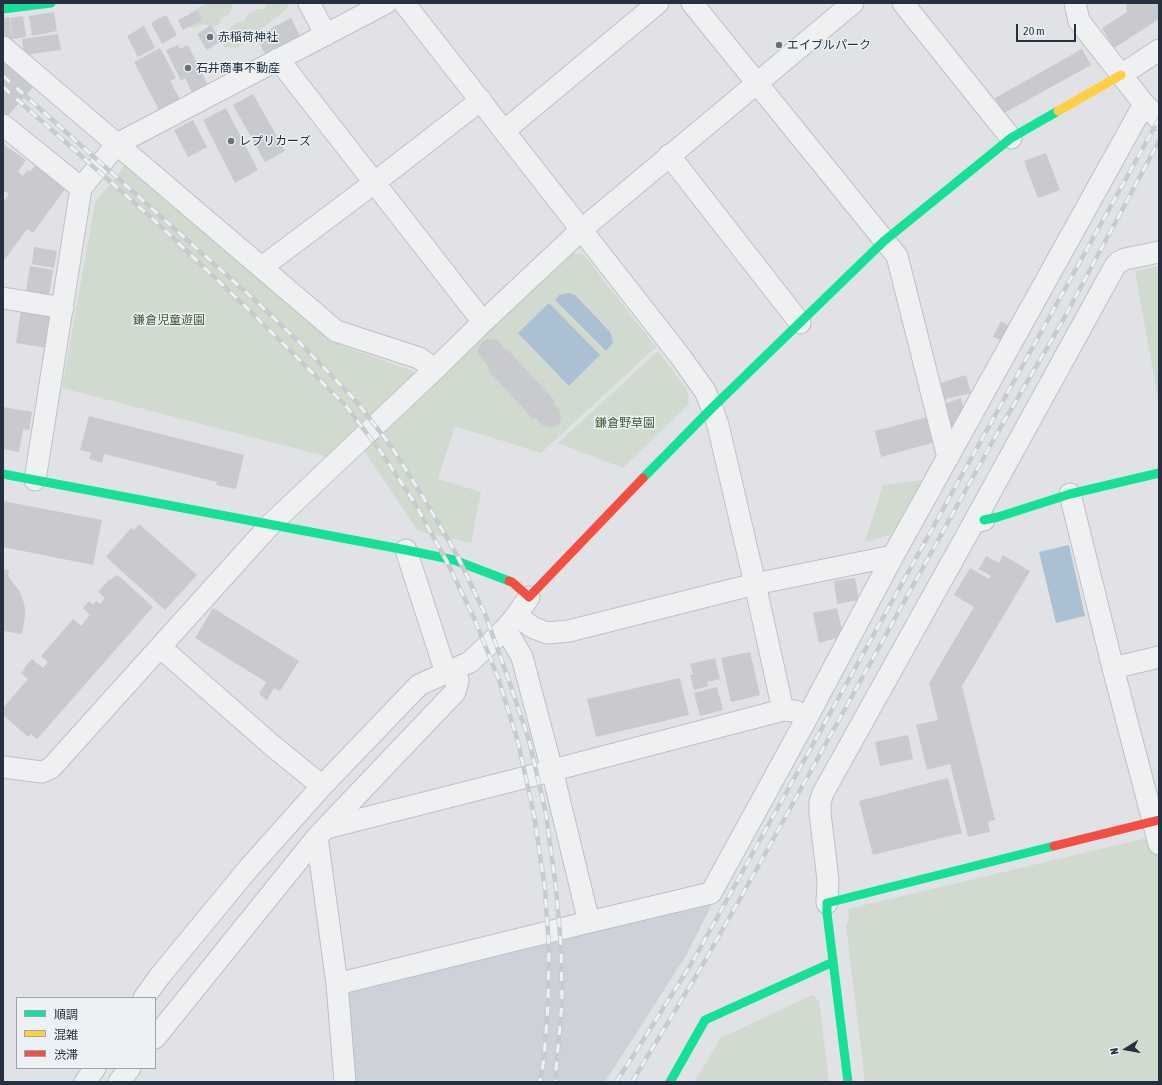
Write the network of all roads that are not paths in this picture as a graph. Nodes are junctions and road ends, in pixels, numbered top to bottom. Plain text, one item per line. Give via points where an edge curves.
1 (51, 3) edge
2 (309, 3) edge
3 (386, 3) edge
4 (404, 3) edge
5 (658, 3) edge
6 (692, 3) edge
7 (853, 3) edge
8 (903, 3) edge
9 (1075, 3) edge
10 (3, 9) edge
11 (326, 35) junction
12 (3, 47) edge
13 (1159, 50) edge
14 (278, 59) junction
15 (1121, 75) junction
16 (758, 83) junction
17 (481, 100) junction
18 (1144, 104) junction
19 (1159, 119) edge
20 (3, 125) edge
21 (504, 131) junction
22 (1011, 138) junction
23 (118, 144) junction
24 (670, 155) junction
25 (374, 183) junction
26 (81, 188) junction
27 (581, 230) junction
28 (884, 241) junction
29 (1159, 252) edge
30 (262, 267) junction
31 (3, 298) edge
32 (63, 308) junction
33 (483, 322) junction
34 (800, 323) junction
35 (435, 369) junction
36 (712, 408) junction
37 (948, 458) junction
38 (1159, 473) edge
39 (3, 474) edge
40 (35, 480) junction
41 (1070, 494) junction
42 (979, 521) junction
43 (270, 525) junction
44 (406, 550) junction
45 (893, 556) junction
46 (755, 584) junction
47 (528, 598) junction
48 (510, 623) junction
49 (160, 647) junction
50 (1159, 657) edge
51 (1113, 668) junction
52 (450, 671) junction
53 (783, 710) junction
54 (808, 716) junction
55 (3, 767) edge
56 (552, 770) junction
57 (322, 786) junction
58 (1156, 820) edge
59 (321, 832) junction
60 (1159, 844) edge
61 (827, 902) junction
62 (589, 922) junction
63 (833, 962) junction
64 (337, 984) junction
65 (145, 997) edge
66 (156, 1037) edge
67 (93, 1069) edge
68 (129, 1069) edge
69 (85, 1082) edge
70 (119, 1082) edge
71 (345, 1082) edge
72 (670, 1082) edge
73 (848, 1082) edge

1 - 10 street
2 - 11 street
3 - 11 street
4 - 17 street
5 - 21 street
6 - 16 street
7 - 16 street
8 - 22 street
9 - 15 street via 1079,21
11 - 14 street
12 - 23 street
13 - 15 street
14 - 23 street
14 - 25 street
15 - 18 street
15 - 22 street
16 - 24 street
16 - 28 street
17 - 21 street
17 - 25 street
18 - 19 street
18 - 37 street
20 - 26 street
21 - 27 street
22 - 28 street
23 - 26 street
23 - 30 street
24 - 27 street
24 - 34 street
25 - 30 street
25 - 33 street
26 - 32 street
27 - 33 street
27 - 36 street via 680,356 705,391
28 - 34 street
28 - 37 street via 897,256
29 - 42 street via 1125,260 1114,266
30 - 35 street via 336,331 419,358
31 - 32 street
32 - 40 street
33 - 35 street
34 - 36 street
35 - 43 street
36 - 46 street
36 - 47 street
37 - 45 street
38 - 41 street
39 - 40 street
40 - 43 street
41 - 42 street
41 - 51 street
42 - 61 street via 823,793 820,813 828,880
43 - 44 street
43 - 49 street
44 - 47 street via 454,560 499,576 512,582
44 - 52 street
45 - 46 street
45 - 54 street
46 - 48 street via 569,631 547,633
46 - 53 street
47 - 48 street
48 - 52 street via 470,662
48 - 56 street via 511,638 522,657
49 - 55 street via 51,768 42,772
49 - 57 street
50 - 51 street
51 - 58 street
52 - 57 street via 419,685
52 - 59 street via 458,680 455,692
53 - 54 street
53 - 56 street
54 - 62 street via 711,893
56 - 59 street
56 - 62 street
57 - 65 street via 248,869
58 - 60 street
58 - 61 street
59 - 64 street
59 - 66 street
61 - 63 street
62 - 64 street
63 - 72 street via 705,1020
63 - 73 street
64 - 71 street
67 - 69 street
68 - 70 street

